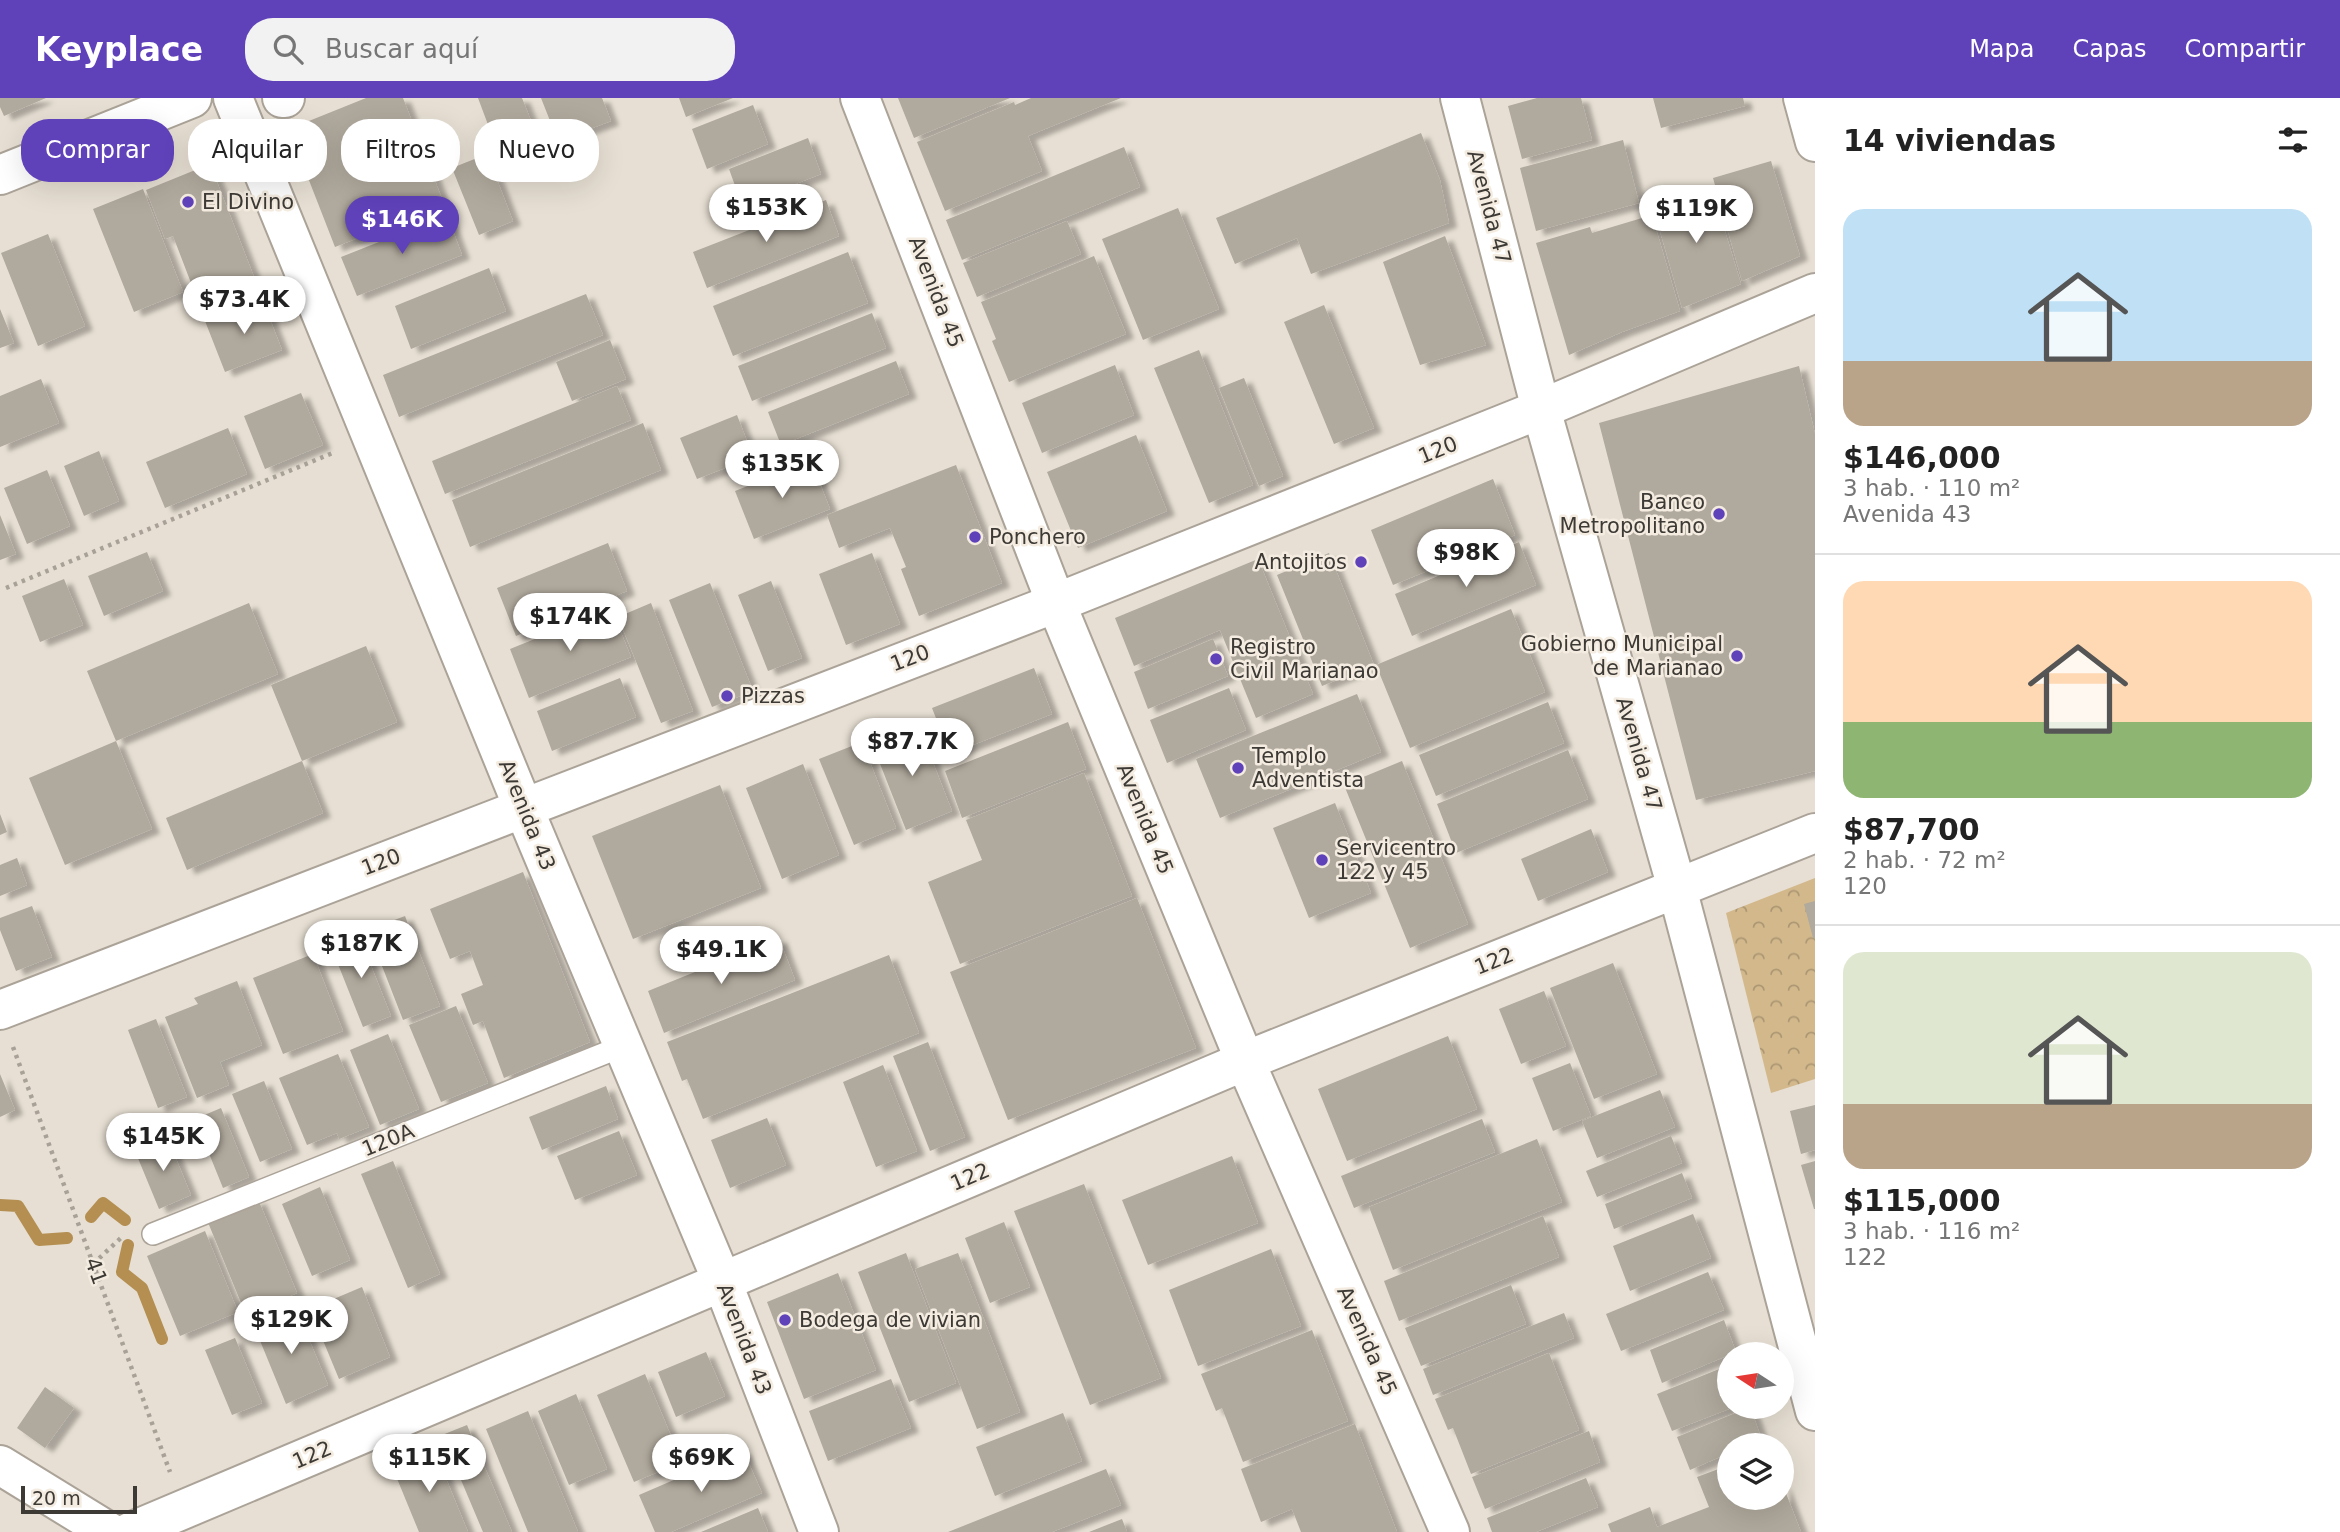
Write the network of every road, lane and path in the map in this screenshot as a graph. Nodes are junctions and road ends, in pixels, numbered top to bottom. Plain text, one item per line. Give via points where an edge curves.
1 (192, 98) edge
2 (233, 98) edge
3 (860, 98) edge
4 (1460, 98) edge
5 (1803, 98) edge
6 (1815, 142) edge
7 (0, 175) edge
8 (1815, 293) edge
9 (1541, 409) junction
10 (373, 437) junction
11 (6, 588) dead end
12 (1056, 603) junction
13 (523, 807) junction
14 (1815, 833) edge
15 (1676, 888) junction
16 (5, 1023) edge
17 (623, 1046) junction
18 (1245, 1061) junction
19 (153, 1234) dead end
20 (722, 1281) junction
21 (1815, 1411) edge
22 (0, 1465) edge
23 (188, 1521) edge
24 (109, 1532) edge
25 (130, 1532) edge
26 (819, 1532) edge
27 (1450, 1532) edge

1 - 7 street
2 - 10 street, Avenida 43
3 - 12 street, Avenida 45
4 - 9 street, Avenida 47
5 - 6 street
8 - 9 street, 120
9 - 12 street, 120
9 - 15 street, Avenida 47
10 - 11 path
10 - 13 street, Avenida 43
12 - 13 street, 120
12 - 18 street, Avenida 45
13 - 16 street, 120
13 - 17 street, Avenida 43
14 - 15 street, 122
15 - 18 street, 122
15 - 21 street, Avenida 47
16 - 23 path, 41
17 - 19 lane, 120A
17 - 20 street, Avenida 43
18 - 20 street, 122
18 - 27 street, Avenida 45
20 - 23 street, 122
20 - 26 street, Avenida 43
22 - 24 street
23 - 25 street, 122

